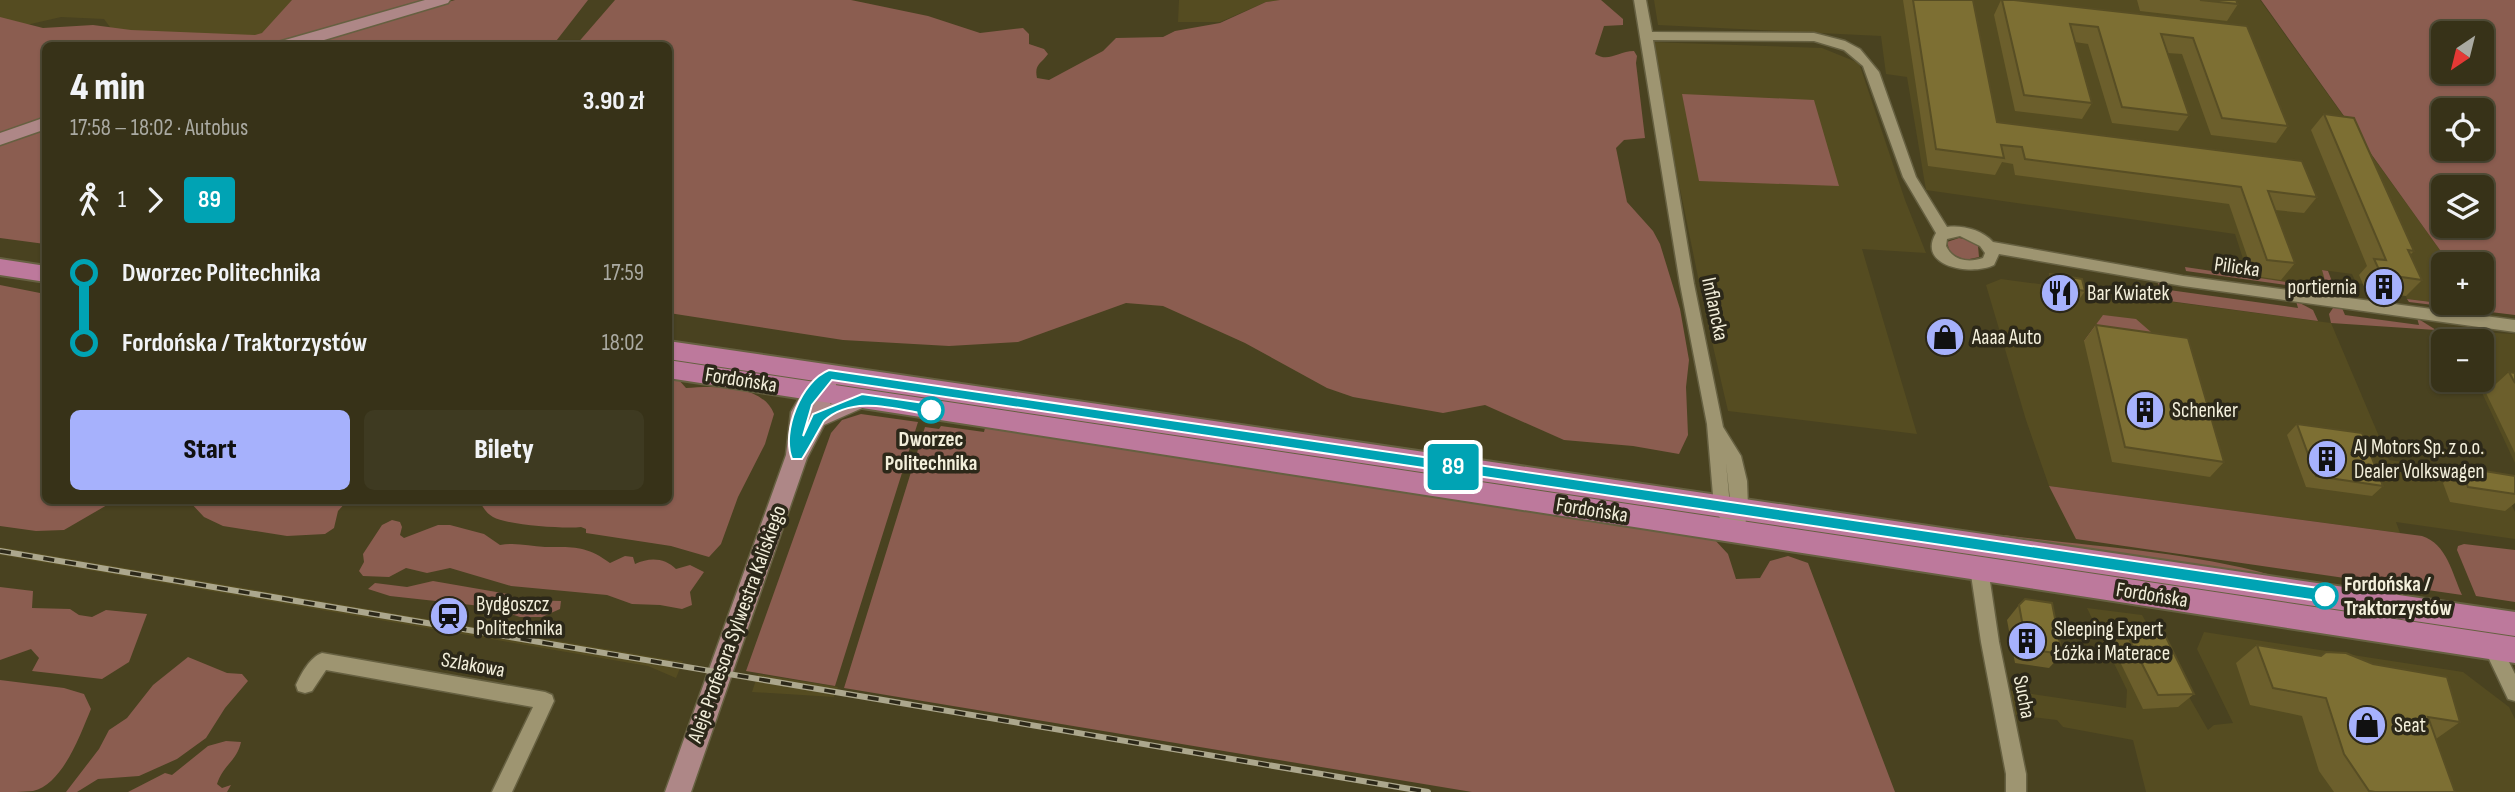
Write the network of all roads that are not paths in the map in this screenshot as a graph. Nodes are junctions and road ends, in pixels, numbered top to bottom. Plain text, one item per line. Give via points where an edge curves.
1 (442, 0) edge
2 (1640, 0) edge
3 (1644, 36) junction
4 (298, 42) edge
5 (42, 124) edge
6 (0, 139) edge
7 (1949, 232) junction
8 (0, 251) edge
9 (1990, 253) junction
10 (42, 256) edge
11 (0, 267) edge
12 (42, 273) edge
13 (2515, 326) edge
14 (672, 351) edge
15 (672, 369) edge
16 (821, 387) junction
17 (862, 399) junction
18 (818, 418) junction
19 (1715, 425) junction
20 (1215, 442) junction
21 (797, 455) junction
22 (1735, 509) junction
23 (1979, 568) junction
24 (2480, 619) junction
25 (2515, 624) edge
26 (2503, 649) edge
27 (305, 685) dead end
28 (2515, 693) edge
29 (502, 792) edge
30 (678, 792) edge
31 (2016, 792) edge

1 - 4 street
2 - 3 street, Inflancka
3 - 7 street via 1814,37 1846,45 1864,57 1872,72 1925,212
3 - 19 street, Inflancka
5 - 6 street
7 - 9 street via 1970,233
7 - 9 street via 1938,246 1954,263 1977,267 1986,264
8 - 10 main road
9 - 13 street, Pilicka
11 - 12 main road
14 - 16 main road, Fordońska
15 - 16 main road, Fordońska
16 - 17 main road, Fordońska
16 - 18 street, Aleje Profesora Sylwestra Kaliskiego
16 - 20 main road, Fordońska
16 - 21 street, Aleje Profesora Sylwestra Kaliskiego via 796,432
17 - 18 street
17 - 20 main road, Fordońska
18 - 21 street, Aleje Profesora Sylwestra Kaliskiego
19 - 22 street, Inflancka
19 - 22 street, Inflancka via 1725,439
20 - 22 main road, Fordońska
21 - 30 street, Aleje Profesora Sylwestra Kaliskiego
22 - 23 main road, Fordońska
22 - 24 main road, Fordońska
23 - 26 main road, Fordońska
23 - 31 street, Sucha
24 - 25 main road, Fordońska
24 - 26 street
26 - 28 street
27 - 29 street, Szlakowa via 322,661 545,701

